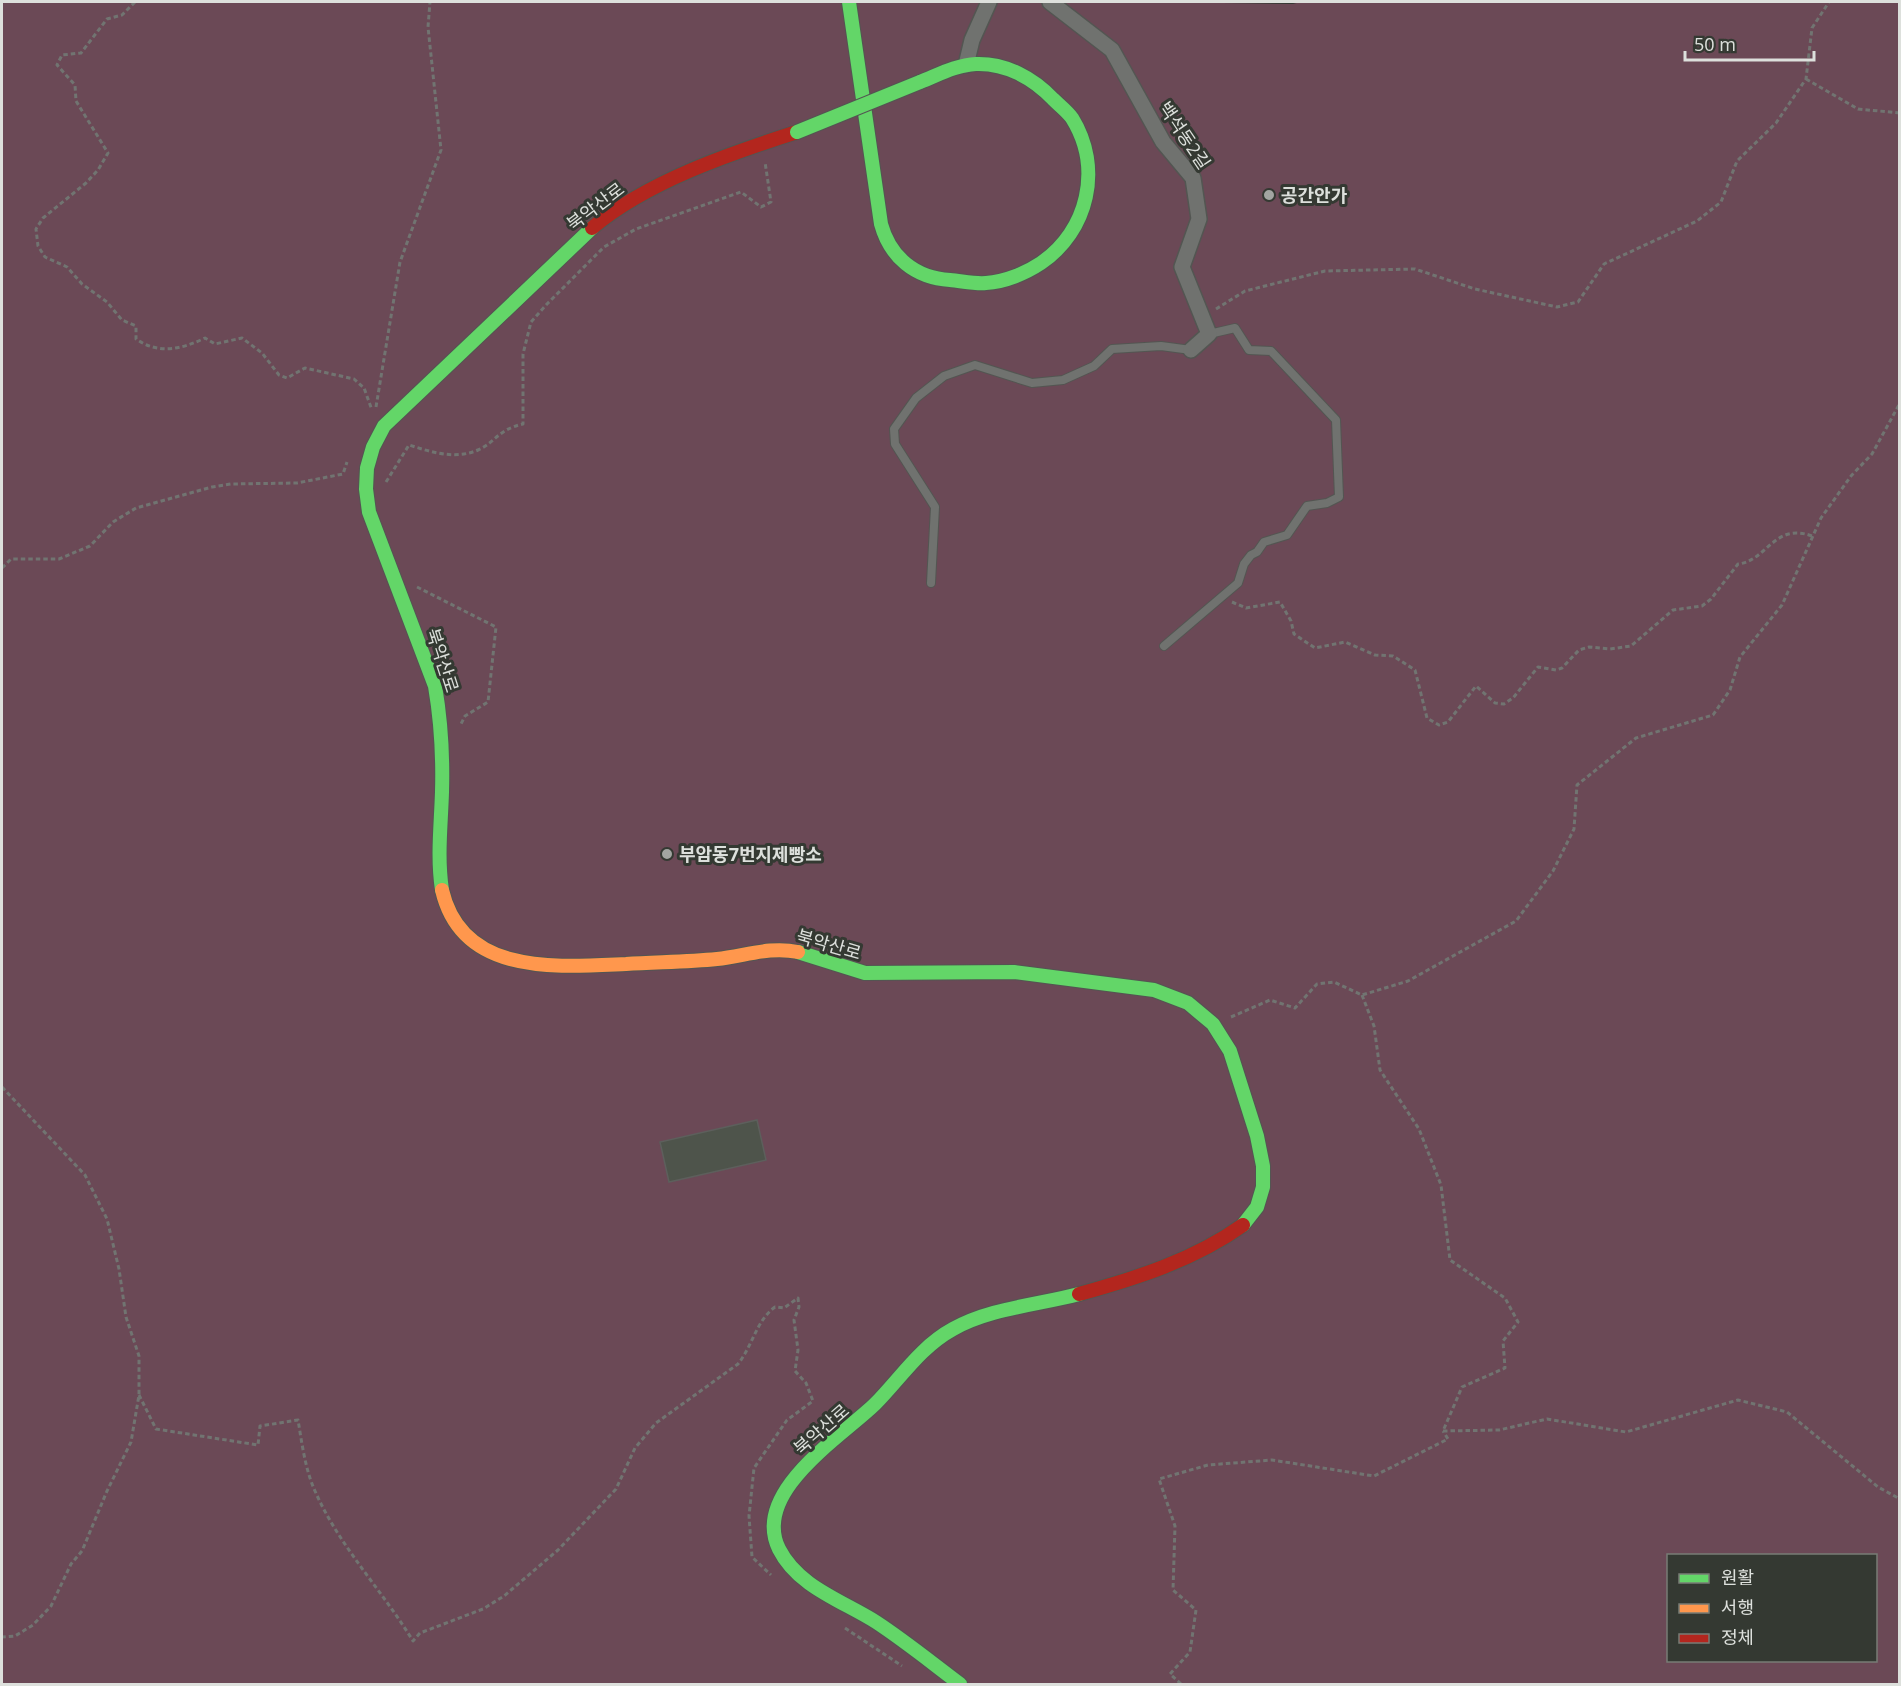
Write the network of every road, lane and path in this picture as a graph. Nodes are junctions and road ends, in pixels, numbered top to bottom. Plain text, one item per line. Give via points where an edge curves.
1 (135, 2) edge
2 (430, 2) edge
3 (849, 2) edge
4 (989, 2) edge
5 (1050, 2) edge
6 (1828, 2) edge
7 (966, 65) junction
8 (1806, 79) junction
9 (1899, 113) edge
10 (768, 183) dead end
11 (1202, 319) junction
12 (1209, 334) junction
13 (1191, 350) joint
14 (1899, 403) edge
15 (350, 454) dead end
16 (382, 487) dead end
17 (1812, 537) junction
18 (2, 568) edge
19 (393, 575) junction
20 (931, 583) dead end
21 (1223, 596) junction
22 (1164, 646) dead end
23 (455, 733) dead end
24 (1362, 994) junction
25 (1212, 1022) junction
26 (2, 1087) edge
27 (139, 1395) junction
28 (1443, 1431) junction
29 (1899, 1499) edge
30 (777, 1580) dead end
31 (842, 1626) dead end
32 (2, 1637) edge
33 (907, 1669) dead end
34 (960, 1684) edge
35 (1181, 1684) edge

1 - 2 path via 122,15 107,19 81,53 62,55 57,65 75,85 76,101 108,153 86,183 43,218 36,229 38,246 45,257 67,267 122,320 136,326 136,339 144,345 165,350 205,338 215,344 242,338 262,353 279,375 287,378 305,368 354,379 364,388 374,415 400,262 441,150 428,27
3 - 7 street, 북악산로 via 884,238 897,258 915,273 980,285 1003,281 1052,258 1069,239 1088,196 1090,164 1075,122 1047,91 1010,70 986,64
4 - 7 street
5 - 11 street, 백석동2길 via 1112,50 1163,142 1193,178 1199,219 1182,267
6 - 8 path via 1812,28
7 - 19 street, 북악산로, bridge via 643,192 571,246 384,426 366,461 365,493
8 - 9 path via 1858,109
8 - 11 path via 1776,123 1737,161 1721,202 1697,221 1604,264 1578,302 1557,307 1475,289 1415,269 1325,271 1245,291
10 - 16 path via 771,202 761,207 741,192 636,229 604,247 531,322 523,354 523,424 506,428 478,450 442,456 409,445
11 - 12 street, 백석동2길
12 - 13 street
12 - 21 lane via 1235,328 1249,350 1271,351 1336,420 1339,497 1307,506 1287,535 1264,542 1244,564 1238,583
13 - 20 lane via 1161,346 1112,349 1094,366 1063,380 1032,383 975,365 944,376 916,398 894,429 895,444 935,507
14 - 17 path via 1872,454 1851,476
15 - 18 path via 343,474 297,483 231,484 136,508 113,522 90,546 59,559 11,559
17 - 21 path via 1788,532 1744,564 1738,564 1702,606 1673,610 1631,646 1589,646 1579,650 1563,668 1539,668 1504,704 1496,703 1476,686 1448,722 1439,725 1427,718 1415,670 1393,656 1375,655 1345,642 1315,648 1294,634 1280,602 1246,608
17 - 24 path via 1782,605 1740,657 1730,690 1713,715 1636,738 1578,785 1574,829 1553,871 1516,921 1408,981
19 - 23 path via 496,627 488,702 465,716
19 - 25 street, 북악산로 via 435,686 440,710 442,787 438,861 445,905 457,928 476,946 489,953 534,963 564,965 719,959 776,949 797,951 868,974 987,970 1039,974 1156,990 1177,997
21 - 22 lane
24 - 25 path via 1334,981 1317,984 1295,1008 1270,1000 1243,1014
24 - 28 path via 1374,1026 1380,1070 1419,1129 1441,1185 1450,1260 1505,1298 1518,1322 1503,1341 1505,1368 1462,1387
25 - 34 street, 북악산로 via 1236,1065 1262,1155 1263,1191 1259,1205 1241,1230 1195,1256 1043,1304 968,1320 939,1335 865,1415 809,1462 789,1486 778,1508 776,1543 797,1573 882,1626
26 - 27 path via 85,1175 107,1219 126,1317 139,1356
27 - 30 path via 156,1429 171,1432 258,1445 260,1426 298,1419 314,1490 334,1527 413,1641 420,1633 483,1609 504,1596 558,1550 616,1488 635,1448 657,1423 738,1364 762,1317 798,1298 794,1320 798,1350 795,1371 806,1383 813,1401 787,1419 754,1468 749,1516 752,1557
27 - 32 path via 131,1442 82,1551 71,1564 51,1606 33,1626 15,1636
28 - 29 path via 1498,1430 1547,1419 1626,1432 1738,1400 1787,1412 1878,1487
28 - 35 path via 1448,1439 1374,1476 1272,1461 1208,1465 1159,1479 1175,1526 1173,1590 1196,1610 1190,1652 1170,1674
31 - 33 path

